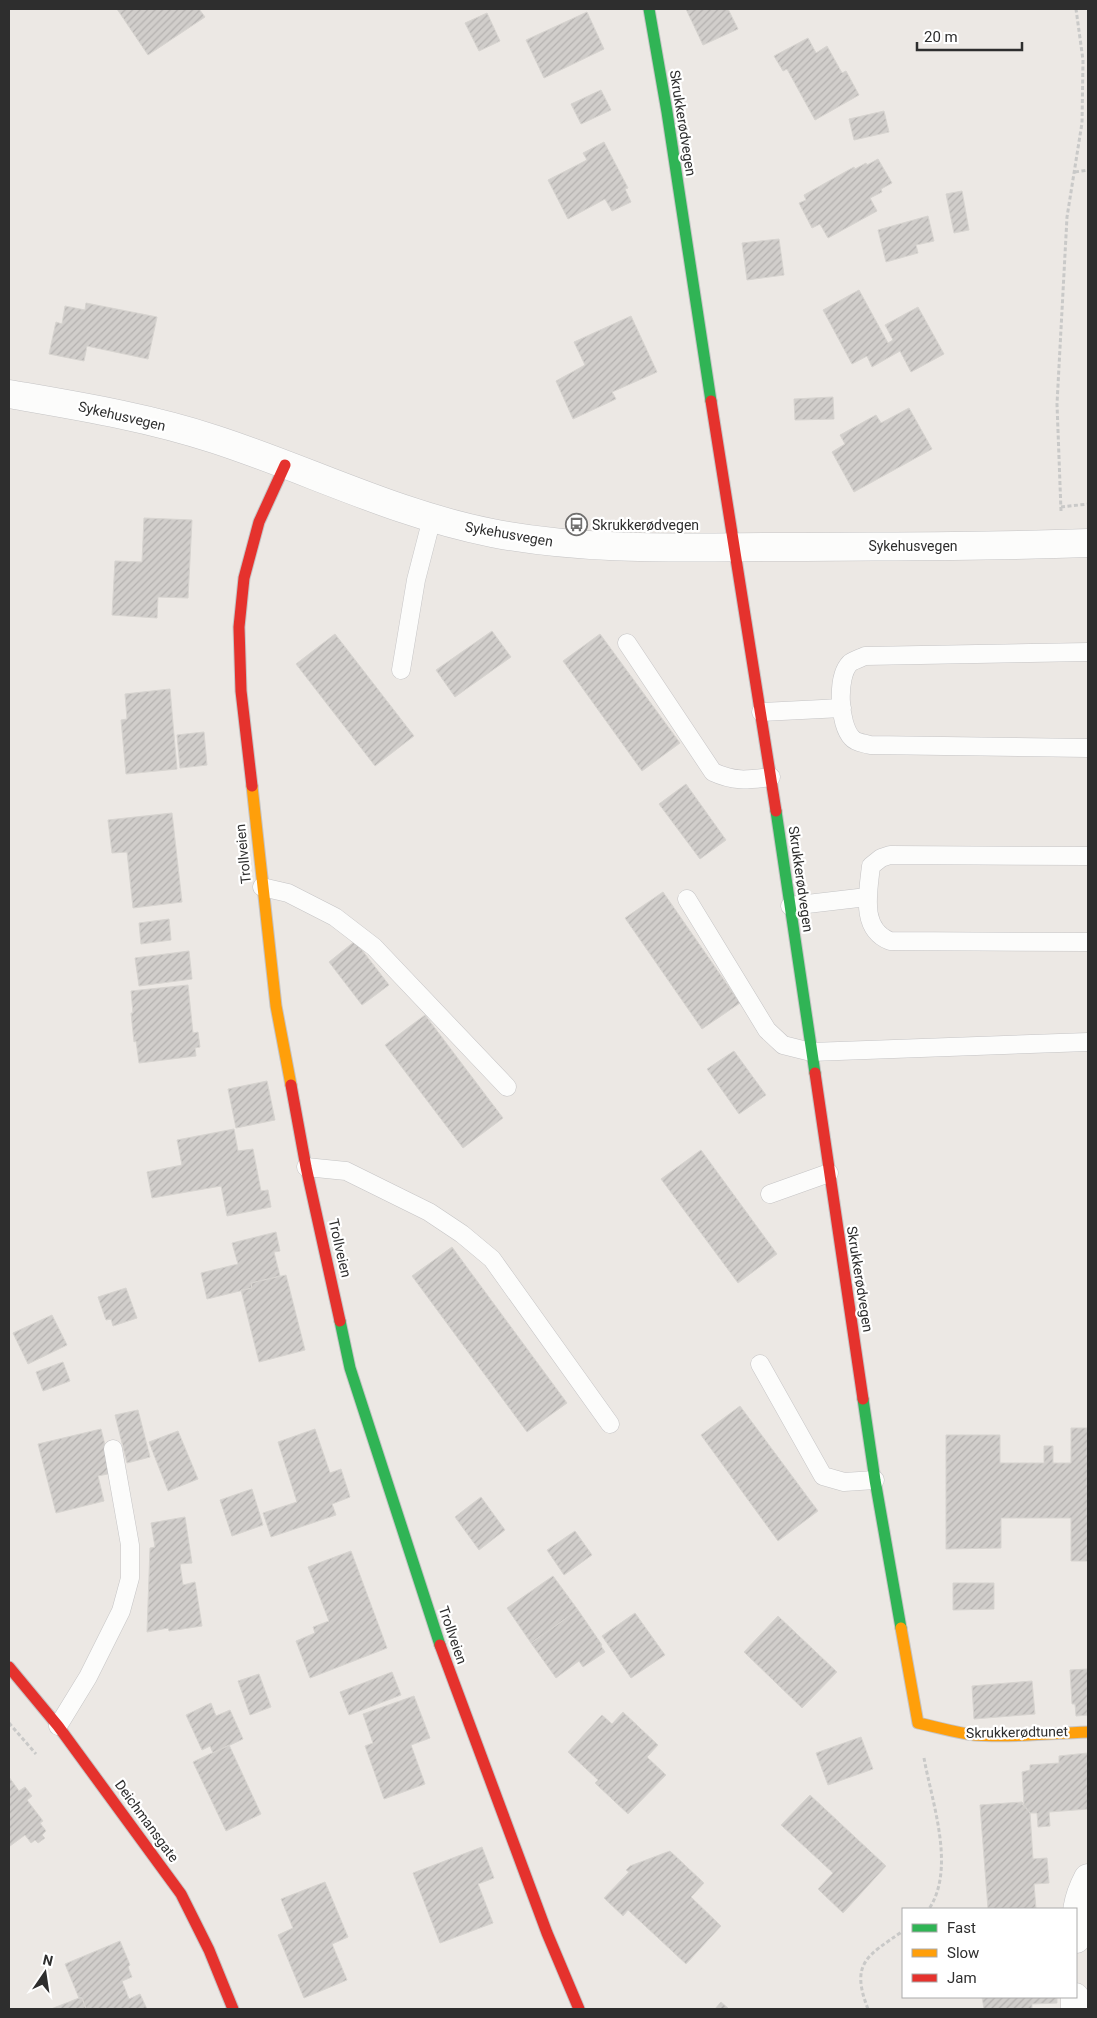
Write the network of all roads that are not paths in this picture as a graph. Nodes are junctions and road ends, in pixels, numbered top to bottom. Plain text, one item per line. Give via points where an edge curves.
1 (649, 9) edge
2 (9, 394) edge
3 (285, 465) junction
4 (432, 518) junction
5 (1075, 544) edge
6 (734, 547) junction
7 (626, 643) dead end
8 (1088, 652) edge
9 (401, 670) dead end
10 (842, 708) junction
11 (761, 712) junction
12 (1088, 748) edge
13 (771, 777) junction
14 (1088, 856) edge
15 (262, 887) junction
16 (867, 898) junction
17 (687, 899) dead end
18 (790, 906) junction
19 (1088, 942) edge
20 (1088, 1042) edge
21 (810, 1052) junction
22 (507, 1087) dead end
23 (306, 1167) junction
24 (829, 1173) junction
25 (770, 1194) dead end
26 (760, 1364) dead end
27 (610, 1424) dead end
28 (113, 1449) dead end
29 (875, 1480) junction
30 (9, 1667) edge
31 (918, 1723) joint
32 (58, 1726) junction
33 (1088, 1732) edge
34 (1088, 1878) edge
35 (1076, 1908) edge
36 (233, 2009) edge
37 (579, 2009) edge

1 - 6 street, Skrukkerødvegen
2 - 3 street, Sykehusvegen via 156,423 213,438
3 - 4 street, Sykehusvegen
3 - 15 street, Trollveien via 259,522 244,578 238,627 241,692
4 - 6 street, Sykehusvegen via 543,541 670,549
4 - 9 lane via 416,580
5 - 6 street, Sykehusvegen
6 - 11 street, Skrukkerødvegen
7 - 13 lane via 713,772 729,779
8 - 10 lane via 865,656 850,663 845,674 841,689
10 - 11 lane
10 - 12 lane via 844,727 853,740 870,745
11 - 13 street, Skrukkerødvegen
13 - 18 street, Skrukkerødvegen
14 - 16 lane via 890,855 871,866
15 - 22 lane via 288,893 335,917 374,947
15 - 23 street, Trollveien via 276,1006
16 - 18 lane
16 - 19 lane via 873,929 890,941
17 - 21 lane via 767,1030 783,1045
18 - 21 street, Skrukkerødvegen
20 - 21 lane
21 - 24 street, Skrukkerødvegen
23 - 27 lane via 346,1172 429,1212 492,1259
23 - 37 street, Trollveien via 350,1368 445,1660 547,1933
24 - 25 lane
24 - 29 street, Skrukkerødvegen
26 - 29 lane via 823,1476 844,1482
28 - 32 lane via 130,1545 130,1578 121,1611 88,1677
29 - 31 street, Skrukkerødvegen
30 - 32 street, Deichmansgate
31 - 33 street, Skrukkerødtunet via 960,1734 1003,1736
32 - 36 street, Deichmansgate via 181,1894
34 - 35 street

